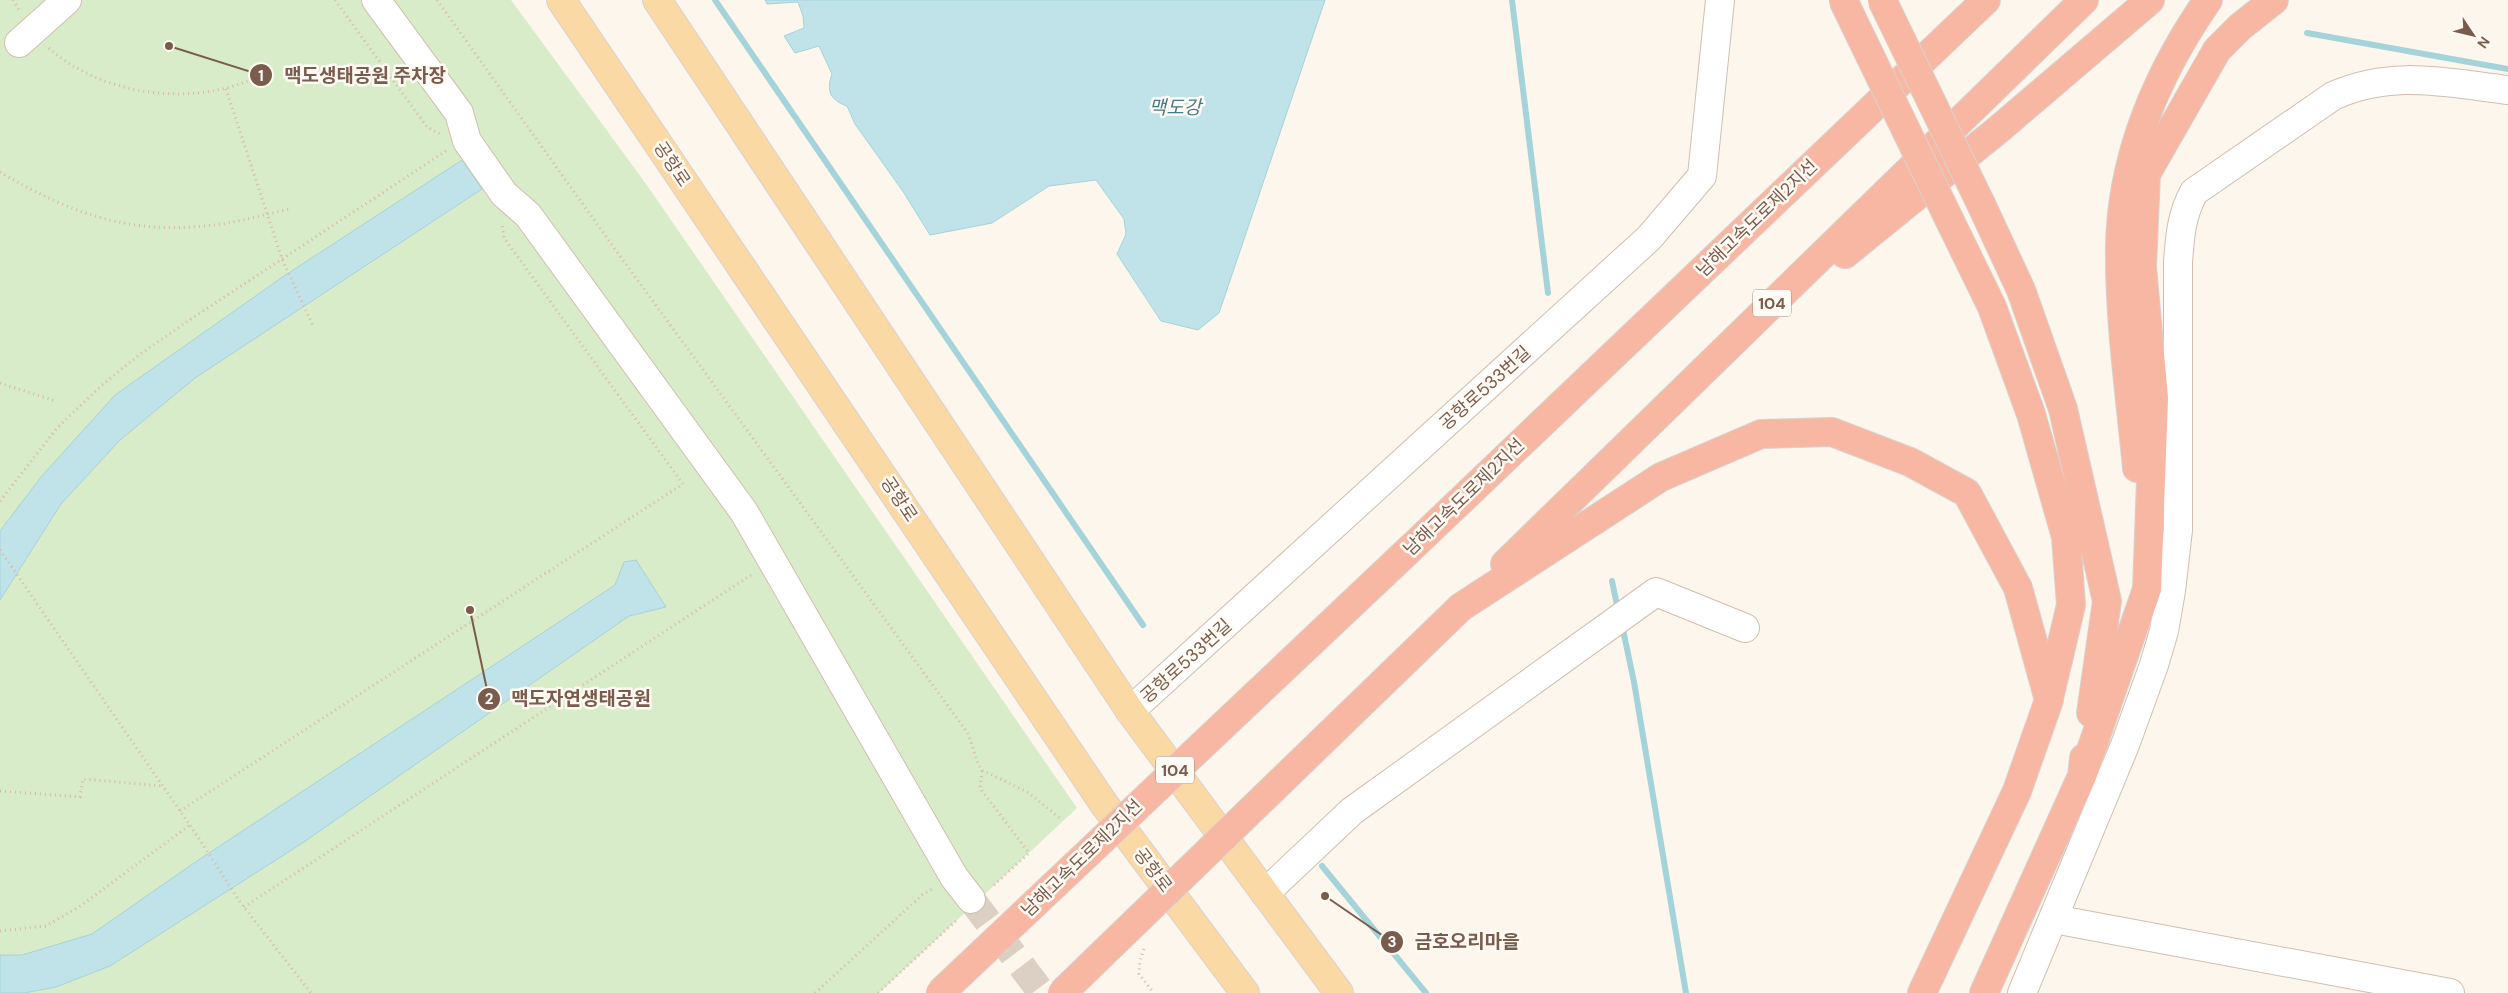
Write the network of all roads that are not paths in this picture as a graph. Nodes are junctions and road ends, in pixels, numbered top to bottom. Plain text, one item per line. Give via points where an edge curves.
1 (67, 0) edge
2 (376, 0) edge
3 (657, 0) edge
4 (1720, 0) edge
5 (1843, 0) edge
6 (1882, 0) edge
7 (1986, 0) edge
8 (2084, 0) edge
9 (2150, 0) edge
10 (2208, 0) edge
11 (2274, 0) edge
12 (560, 1) edge
13 (26, 36) road end
14 (2508, 90) edge
15 (1713, 361) junction
16 (2148, 589) junction
17 (1461, 607) junction
18 (1745, 628) dead end
19 (2048, 700) junction
20 (1130, 711) junction
21 (2082, 776) junction
22 (1265, 893) junction
23 (971, 898) tunnel mouth
24 (2054, 918) junction
25 (940, 993) edge
26 (1062, 993) edge
27 (1245, 993) edge
28 (1340, 993) edge
29 (1922, 993) edge
30 (1984, 993) edge
31 (2022, 993) edge
32 (2450, 993) edge

1 - 13 street
2 - 23 street via 460,113 467,141 504,194 528,215 744,512 954,877
3 - 20 main road
4 - 20 street, 공항로533번길 via 1702,176 1649,238
5 - 19 highway, bridge via 1992,307 2024,396 2066,537 2071,605
6 - 21 highway, bridge via 2021,290 2064,409 2108,601
7 - 25 highway, 남해고속도로제2지선 / 104, bridge
8 - 15 highway, 104
9 - 15 highway via 1999,129
10 - 16 highway via 2184,34 2159,81 2137,140 2120,244
11 - 16 highway via 2217,50 2146,174 2142,267 2154,398
12 - 27 main road, 공항로 via 1104,804
14 - 24 street via 2421,80 2357,85 2333,96 2194,192 2181,224 2178,530 2168,607 2145,691
15 - 17 highway, 104
16 - 21 highway
17 - 19 highway via 1662,477 1760,434 1832,432 1910,462 1967,493 2018,588
17 - 26 highway, 104, bridge
18 - 22 street via 1656,592 1352,811
19 - 29 highway via 2017,791
20 - 22 main road
21 - 30 highway
22 - 28 main road
24 - 31 street
24 - 32 street

